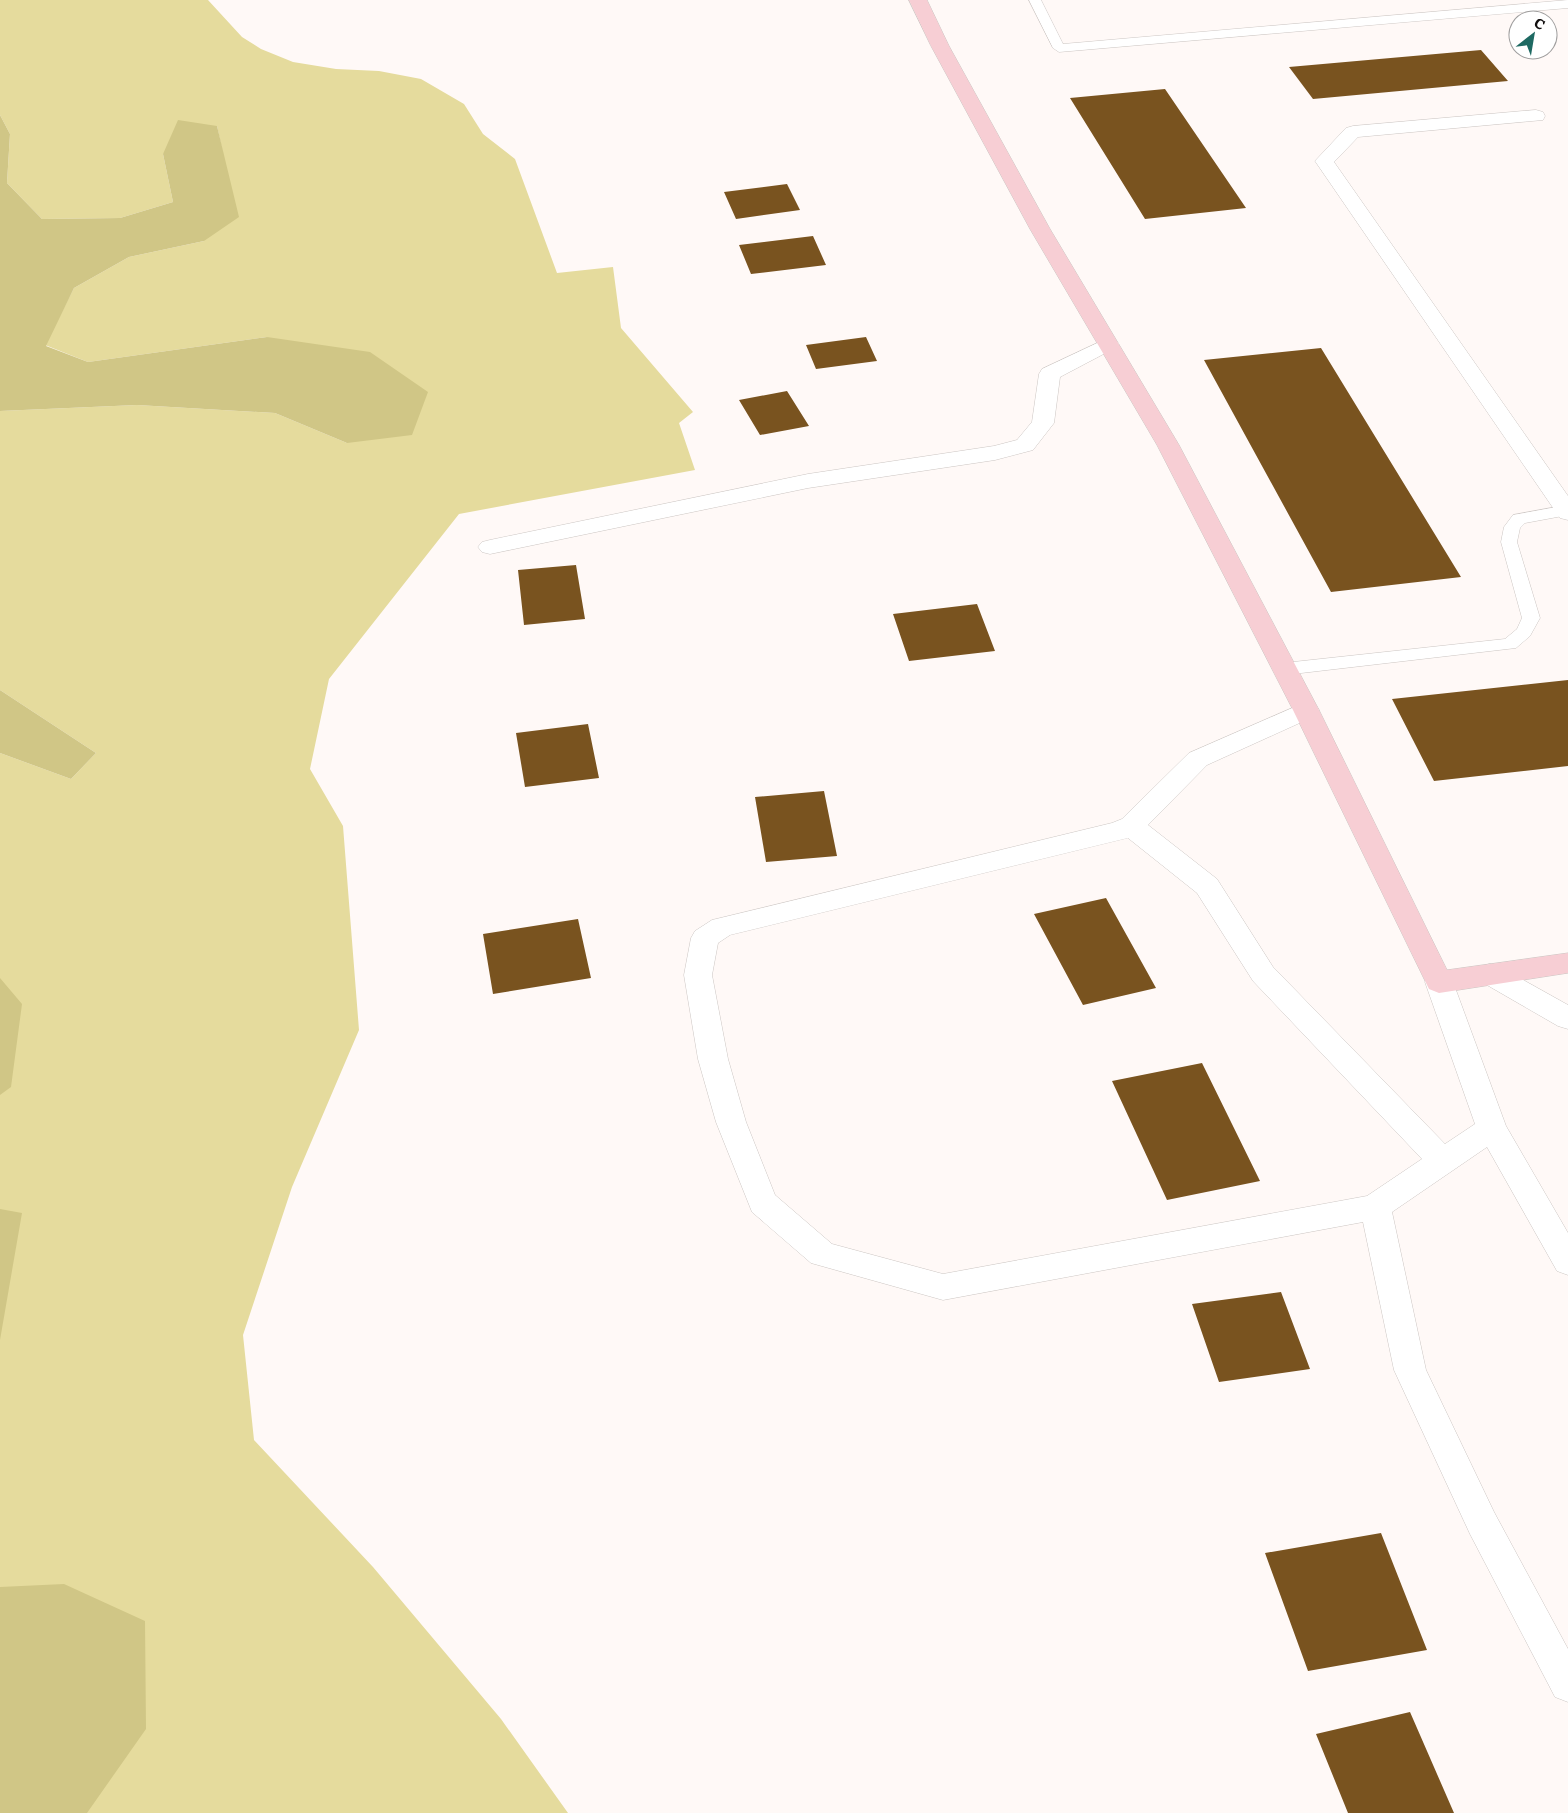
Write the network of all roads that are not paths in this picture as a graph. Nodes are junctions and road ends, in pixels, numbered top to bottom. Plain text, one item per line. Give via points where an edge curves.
1 (918, 0) edge
2 (1035, 0) edge
3 (1568, 4) edge
4 (1536, 116) dead end
5 (1108, 344) junction
6 (1567, 511) edge
7 (490, 547) dead end
8 (1284, 669) junction
9 (1306, 710) junction
10 (1132, 826) junction
11 (1568, 962) edge
12 (1490, 974) junction
13 (1439, 982) junction
14 (1568, 1018) edge
15 (1492, 1128) junction
16 (1442, 1161) junction
17 (1375, 1207) junction
18 (1568, 1262) edge
19 (1568, 1685) edge

1 - 5 street via 1040,229
2 - 3 lane via 1058,48
4 - 6 street via 1353,132 1324,161
5 - 7 street via 1050,374 1043,423 1025,445 995,453 808,481
5 - 8 street via 1168,445
6 - 8 lane via 1520,519 1512,527 1509,542 1531,618 1524,632 1510,644
8 - 9 street
9 - 10 street via 1198,759
9 - 13 street
10 - 16 street via 1206,886 1263,974
10 - 17 street via 722,927 705,938 698,975 713,1059 731,1122 763,1203 822,1254 943,1288
11 - 12 street
12 - 13 street
12 - 14 street
13 - 15 street
15 - 16 street
15 - 18 street
16 - 17 street
17 - 19 street via 1410,1370 1482,1523

